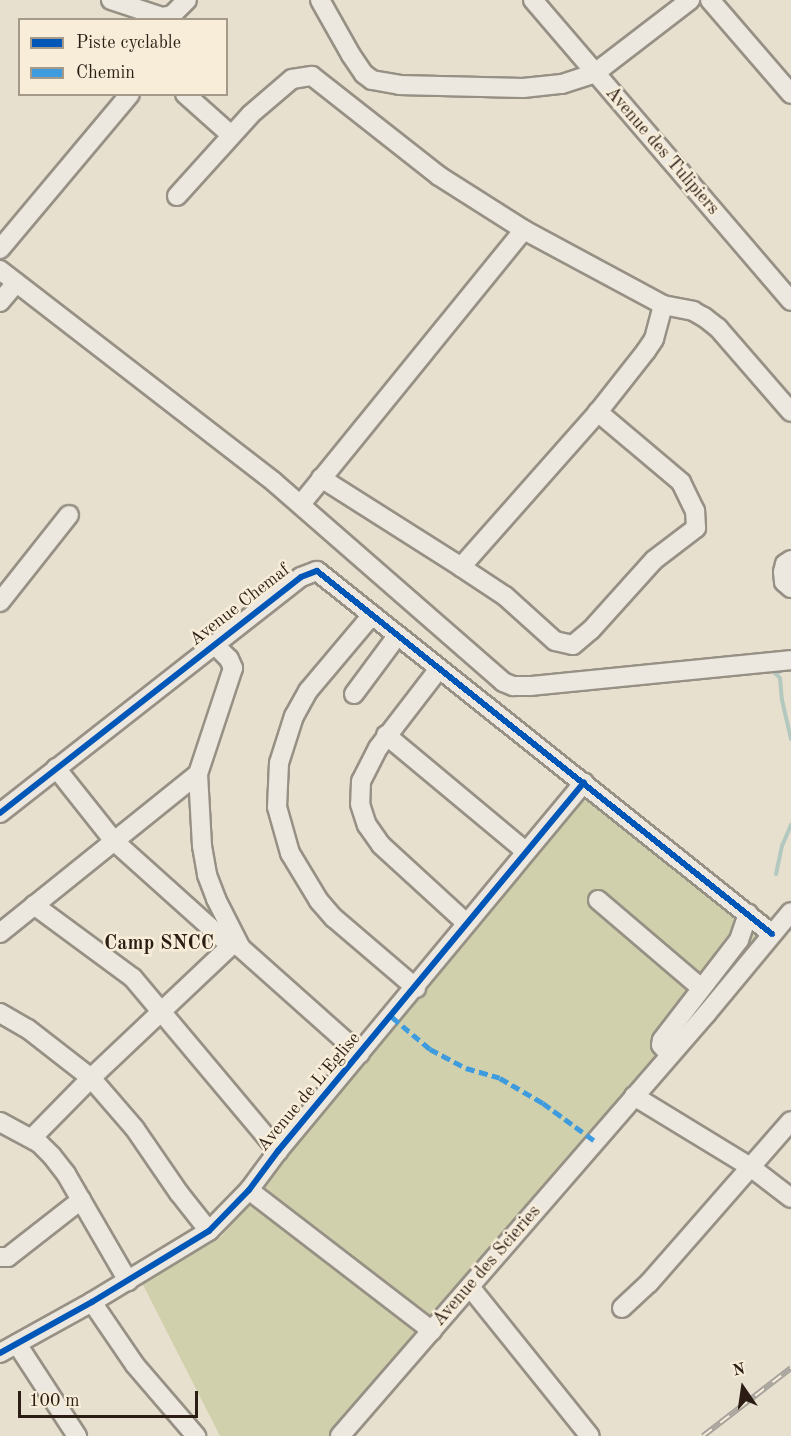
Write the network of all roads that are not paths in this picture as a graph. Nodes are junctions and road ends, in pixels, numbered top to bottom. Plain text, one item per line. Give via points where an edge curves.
1 (111, 0) edge
2 (187, 0) edge
3 (320, 0) edge
4 (533, 0) edge
5 (690, 0) edge
6 (710, 0) edge
7 (595, 73) junction
8 (791, 94) edge
9 (128, 96) edge
10 (187, 96) edge
11 (231, 135) junction
12 (177, 196) dead end
13 (524, 230) junction
14 (0, 249) edge
15 (0, 270) edge
16 (16, 283) junction
17 (791, 301) edge
18 (0, 302) edge
19 (663, 305) junction
20 (598, 412) junction
21 (791, 412) edge
22 (321, 478) junction
23 (301, 504) junction
24 (69, 515) dead end
25 (791, 560) edge
26 (461, 567) junction
27 (791, 588) edge
28 (0, 602) edge
29 (372, 615) junction
30 (397, 636) junction
31 (214, 644) junction
32 (791, 660) edge
33 (438, 670) junction
34 (354, 694) dead end
35 (386, 735) junction
36 (56, 768) junction
37 (198, 774) junction
38 (584, 783) junction
39 (0, 813) edge
40 (114, 841) junction
41 (525, 851) junction
42 (598, 900) dead end
43 (34, 905) junction
44 (791, 912) edge
45 (748, 914) junction
46 (466, 923) junction
47 (0, 933) edge
48 (772, 934) junction
49 (236, 941) junction
50 (416, 988) junction
51 (701, 988) junction
52 (163, 1011) junction
53 (0, 1013) edge
54 (360, 1054) junction
55 (670, 1055) junction
56 (91, 1078) junction
57 (634, 1096) junction
58 (791, 1121) edge
59 (0, 1122) edge
60 (32, 1138) junction
61 (278, 1151) junction
62 (752, 1168) junction
63 (249, 1190) junction
64 (791, 1198) edge
65 (81, 1200) junction
66 (209, 1231) junction
67 (0, 1257) edge
68 (128, 1281) junction
69 (470, 1287) junction
70 (92, 1302) junction
71 (622, 1308) dead end
72 (432, 1330) junction
73 (17, 1344) junction
74 (0, 1353) edge
75 (76, 1436) edge
76 (196, 1436) edge
77 (340, 1436) edge
78 (590, 1436) edge

1 - 2 street via 162,17 172,15
3 - 7 street via 364,74 384,84 523,88 562,84
4 - 7 street, Avenue des Tulipiers
5 - 7 street
6 - 8 street
7 - 17 street, Avenue des Tulipiers
9 - 14 street
10 - 11 street
11 - 12 street
11 - 13 street via 292,79 312,75 439,176
13 - 19 street
13 - 22 street
15 - 16 street
16 - 18 street
16 - 23 street
19 - 20 street via 654,339
19 - 21 street via 693,310 718,328
20 - 26 street
20 - 26 street via 681,482 695,511 696,528 654,560 573,645 555,641 505,596
22 - 23 street
22 - 26 street
23 - 32 street via 503,682 513,686
24 - 28 street
25 - 27 street via 783,572 784,582
29 - 30 street, Avenue Chemaf
29 - 31 street, Avenue Chemaf via 322,573 313,571
29 - 50 street via 308,691 294,716 279,763 277,807 290,853 319,901
30 - 33 street, Avenue Chemaf
30 - 34 street
31 - 36 street, Avenue Chemaf
31 - 37 street via 232,663 233,673
33 - 35 street
33 - 38 street, Avenue Chemaf
35 - 41 street
35 - 46 street via 361,781 360,804 367,825 405,869
36 - 39 street, Avenue Chemaf
36 - 40 street
37 - 40 street
37 - 49 street via 207,875
38 - 41 street, Avenue de L'Eglise
38 - 45 street, Avenue Chemaf
40 - 43 street
40 - 49 street via 222,938
41 - 46 street, Avenue de L'Eglise
42 - 51 street
43 - 47 street
43 - 52 street via 133,978
44 - 48 street, Avenue des Scieries
45 - 48 street, Avenue Chemaf
45 - 51 street via 739,940
46 - 50 street, Avenue de L'Eglise
48 - 55 street, Avenue des Scieries
49 - 52 street
49 - 54 street
50 - 54 street, Avenue de L'Eglise
51 - 55 street via 662,1040 661,1045
52 - 56 street
52 - 61 street
53 - 56 street via 28,1029
54 - 61 street, Avenue de L'Eglise
55 - 57 street, Avenue des Scieries
56 - 60 street
56 - 66 street via 135,1129
57 - 62 street
57 - 69 street, Avenue des Scieries
58 - 62 street
59 - 60 street
60 - 65 street via 52,1156
61 - 63 street, Avenue de L'Eglise
62 - 64 street
62 - 71 street
63 - 66 street, Avenue de L'Eglise
63 - 72 street
65 - 67 street via 8,1257
65 - 68 street
66 - 68 street, Avenue de L'Eglise
68 - 70 street, Avenue de L'Eglise
69 - 72 street, Avenue des Scieries
69 - 78 street
70 - 73 street, Avenue de L'Eglise
70 - 76 street via 135,1365
72 - 77 street, Avenue des Scieries
73 - 74 street, Avenue de L'Eglise
73 - 75 street

